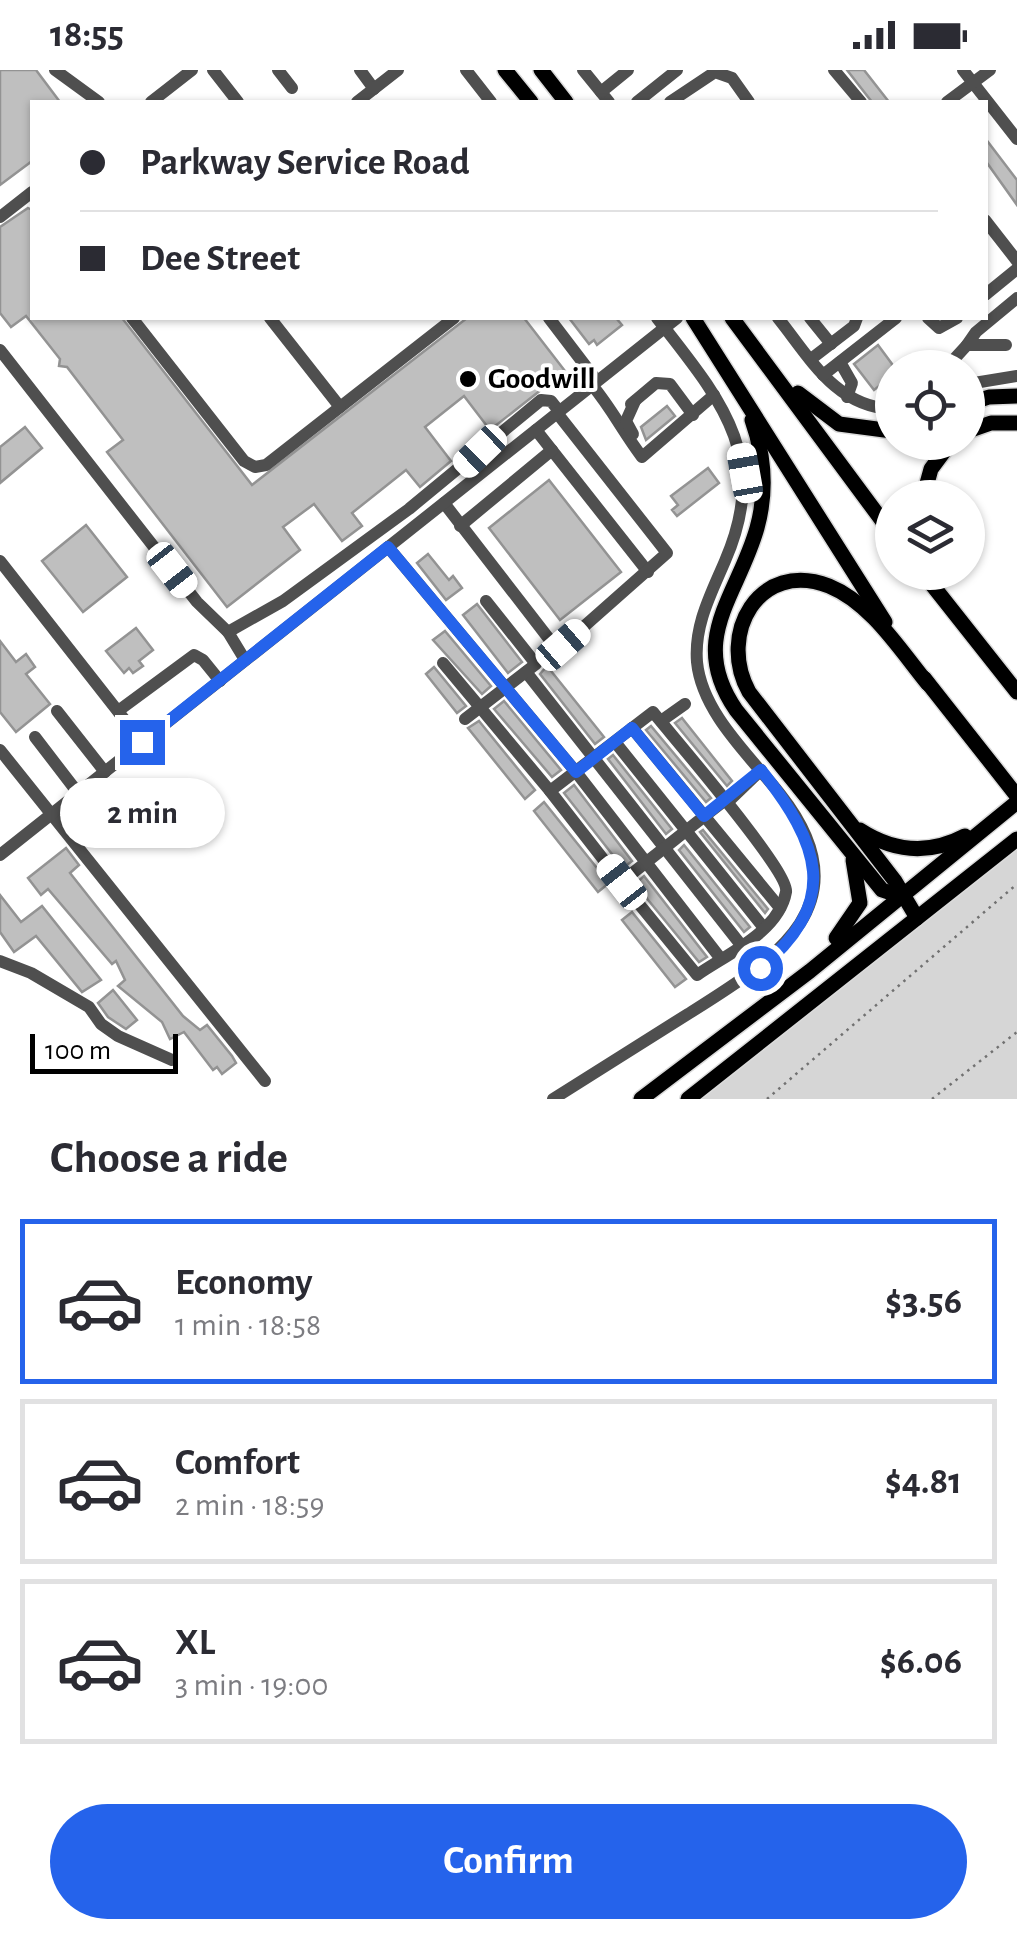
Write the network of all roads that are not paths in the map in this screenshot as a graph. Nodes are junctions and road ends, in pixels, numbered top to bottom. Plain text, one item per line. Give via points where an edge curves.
1 (54, 70) edge
2 (192, 70) edge
3 (213, 70) edge
4 (278, 70) edge
5 (360, 70) edge
6 (398, 70) edge
7 (466, 70) edge
8 (505, 70) edge
9 (541, 70) edge
10 (628, 70) edge
11 (676, 70) edge
12 (834, 70) edge
13 (963, 70) edge
14 (990, 70) edge
15 (589, 72) edge
16 (972, 82) junction
17 (292, 88) dead end
18 (374, 89) junction
19 (605, 97) edge
20 (95, 100) edge
21 (154, 100) edge
22 (236, 100) edge
23 (360, 100) edge
24 (489, 100) edge
25 (528, 100) edge
26 (564, 100) edge
27 (639, 100) edge
28 (673, 100) edge
29 (748, 100) edge
30 (860, 100) edge
31 (950, 100) edge
32 (986, 100) edge
33 (988, 102) edge
34 (1017, 139) edge
35 (30, 194) edge
36 (0, 217) edge
37 (988, 224) edge
38 (1017, 265) edge
39 (988, 292) edge
40 (1017, 298) edge
41 (134, 320) edge
42 (272, 320) edge
43 (451, 320) edge
44 (549, 320) edge
45 (694, 320) edge
46 (722, 320) edge
47 (734, 320) edge
48 (780, 320) edge
49 (893, 320) edge
50 (930, 320) edge
51 (953, 320) edge
52 (661, 322) edge
53 (814, 322) edge
54 (855, 322) edge
55 (830, 344) junction
56 (967, 345) junction
57 (1006, 345) dead end
58 (0, 350) edge
59 (962, 350) edge
60 (758, 352) junction
61 (811, 359) junction
62 (840, 362) junction
63 (823, 375) junction
64 (1017, 376) edge
65 (985, 381) edge
66 (594, 383) junction
67 (714, 395) junction
68 (1017, 396) edge
69 (847, 397) junction
70 (985, 398) edge
71 (745, 400) junction
72 (635, 401) junction
73 (875, 404) edge
74 (340, 407) junction
75 (558, 412) junction
76 (803, 412) junction
77 (617, 415) junction
78 (691, 417) junction
79 (1017, 423) edge
80 (985, 425) edge
81 (536, 430) junction
82 (875, 430) edge
83 (552, 450) junction
84 (461, 469) junction
85 (471, 482) junction
86 (444, 503) junction
87 (410, 508) junction
88 (875, 511) edge
89 (420, 522) junction
90 (460, 526) junction
91 (388, 547) junction
92 (339, 560) junction
93 (0, 562) edge
94 (648, 572) junction
95 (351, 576) junction
96 (936, 590) edge
97 (947, 590) edge
98 (486, 601) dead end
99 (228, 632) junction
100 (980, 646) junction
101 (245, 660) junction
102 (443, 663) dead end
103 (526, 672) junction
104 (220, 681) junction
105 (928, 684) junction
106 (506, 688) junction
107 (1017, 692) edge
108 (685, 704) dead end
109 (480, 708) junction
110 (57, 711) dead end
111 (118, 711) junction
112 (465, 719) dead end
113 (660, 722) junction
114 (632, 728) junction
115 (36, 737) dead end
116 (142, 742) junction
117 (615, 742) junction
118 (0, 750) edge
119 (595, 757) junction
120 (761, 770) junction
121 (105, 772) junction
122 (576, 772) junction
123 (550, 791) junction
124 (78, 793) junction
125 (1017, 799) edge
126 (725, 800) junction
127 (1003, 813) junction
128 (51, 814) junction
129 (704, 816) junction
130 (853, 826) junction
131 (684, 832) junction
132 (1017, 839) edge
133 (665, 847) junction
134 (848, 848) junction
135 (0, 855) edge
136 (646, 862) junction
137 (622, 882) junction
138 (900, 896) junction
139 (780, 908) junction
140 (917, 918) junction
141 (764, 928) junction
142 (742, 945) junction
143 (721, 958) junction
144 (0, 961) edge
145 (810, 970) junction
146 (172, 1060) dead end
147 (264, 1081) dead end
148 (553, 1099) edge
149 (641, 1099) edge
150 (688, 1099) edge

1 - 20 street
2 - 21 street
3 - 22 street
4 - 17 street
5 - 18 street
6 - 18 street
7 - 24 street
8 - 25 main road
9 - 26 main road
10 - 19 street
11 - 27 street
12 - 30 street
13 - 16 street
14 - 16 street
15 - 19 street
16 - 31 street
16 - 32 street
18 - 23 street
28 - 29 street via 715,72 732,78
33 - 34 street
35 - 36 street
37 - 38 street
38 - 39 street
40 - 56 street
41 - 74 street via 244,462 255,467
42 - 74 street
43 - 74 street
44 - 66 street
45 - 71 main road
46 - 76 main road via 783,400
47 - 60 main road
48 - 61 street
49 - 62 street
50 - 51 street via 939,328
52 - 66 street
52 - 67 street
53 - 55 street
54 - 55 street
55 - 61 street
56 - 57 street
56 - 59 street
58 - 99 street via 197,602
60 - 76 main road
60 - 82 main road via 827,419
61 - 63 street
62 - 63 street
62 - 69 street via 852,383
63 - 69 street
64 - 65 street
66 - 75 street
66 - 77 street
67 - 78 street
67 - 120 street via 741,451 745,502 701,618 698,663 716,713
68 - 70 main road
69 - 73 street
71 - 105 main road
71 - 134 main road via 760,446 762,498 717,628 718,678 736,710
72 - 77 street
72 - 78 street via 656,384 670,384
72 - 78 street via 627,426 642,444
75 - 81 street
75 - 84 street via 552,401 541,400
75 - 94 street via 666,547 665,558
76 - 88 main road
77 - 78 street via 642,457
79 - 80 main road
81 - 83 street
81 - 85 street
83 - 90 street
83 - 94 street
84 - 85 street
84 - 87 street
85 - 86 street
86 - 89 street
86 - 90 street
87 - 89 street
87 - 92 street
89 - 91 street
90 - 94 street via 558,647
91 - 95 street
91 - 106 street
92 - 95 street
92 - 99 street
93 - 111 street
95 - 101 street
96 - 100 main road
97 - 100 main road
98 - 103 street via 536,664
99 - 101 street
100 - 107 main road
101 - 104 street
102 - 109 street
103 - 106 street
103 - 119 street
104 - 111 street via 194,655
104 - 116 street
105 - 125 main road
105 - 130 main road via 874,619 824,584 775,588 742,620 735,649 741,678
106 - 109 street
106 - 122 street
108 - 113 street
109 - 112 street
109 - 123 street
110 - 121 street
111 - 116 street
113 - 114 street via 653,712
113 - 126 street
114 - 117 street
114 - 129 street
115 - 124 street
116 - 121 street
117 - 119 street
117 - 131 street
118 - 128 street
119 - 122 street
119 - 133 street
120 - 126 street
120 - 148 street via 809,843 810,904 789,943
121 - 124 street
122 - 123 street
122 - 136 street
123 - 137 street
124 - 128 street
125 - 127 main road
126 - 129 street
126 - 139 street via 786,880
127 - 130 main road via 934,848 890,846
127 - 138 main road
128 - 135 street
128 - 147 street
129 - 131 street
129 - 139 street
130 - 138 main road
131 - 133 street
131 - 141 street
132 - 140 main road
133 - 136 street
133 - 142 street
134 - 138 main road via 882,890
134 - 145 main road via 860,903
136 - 137 street
136 - 143 street
137 - 143 street via 697,974
138 - 140 main road
138 - 145 main road
139 - 141 street
140 - 150 main road
141 - 142 street
142 - 143 street
144 - 146 street via 32,972 89,1007 118,1036
145 - 149 main road

